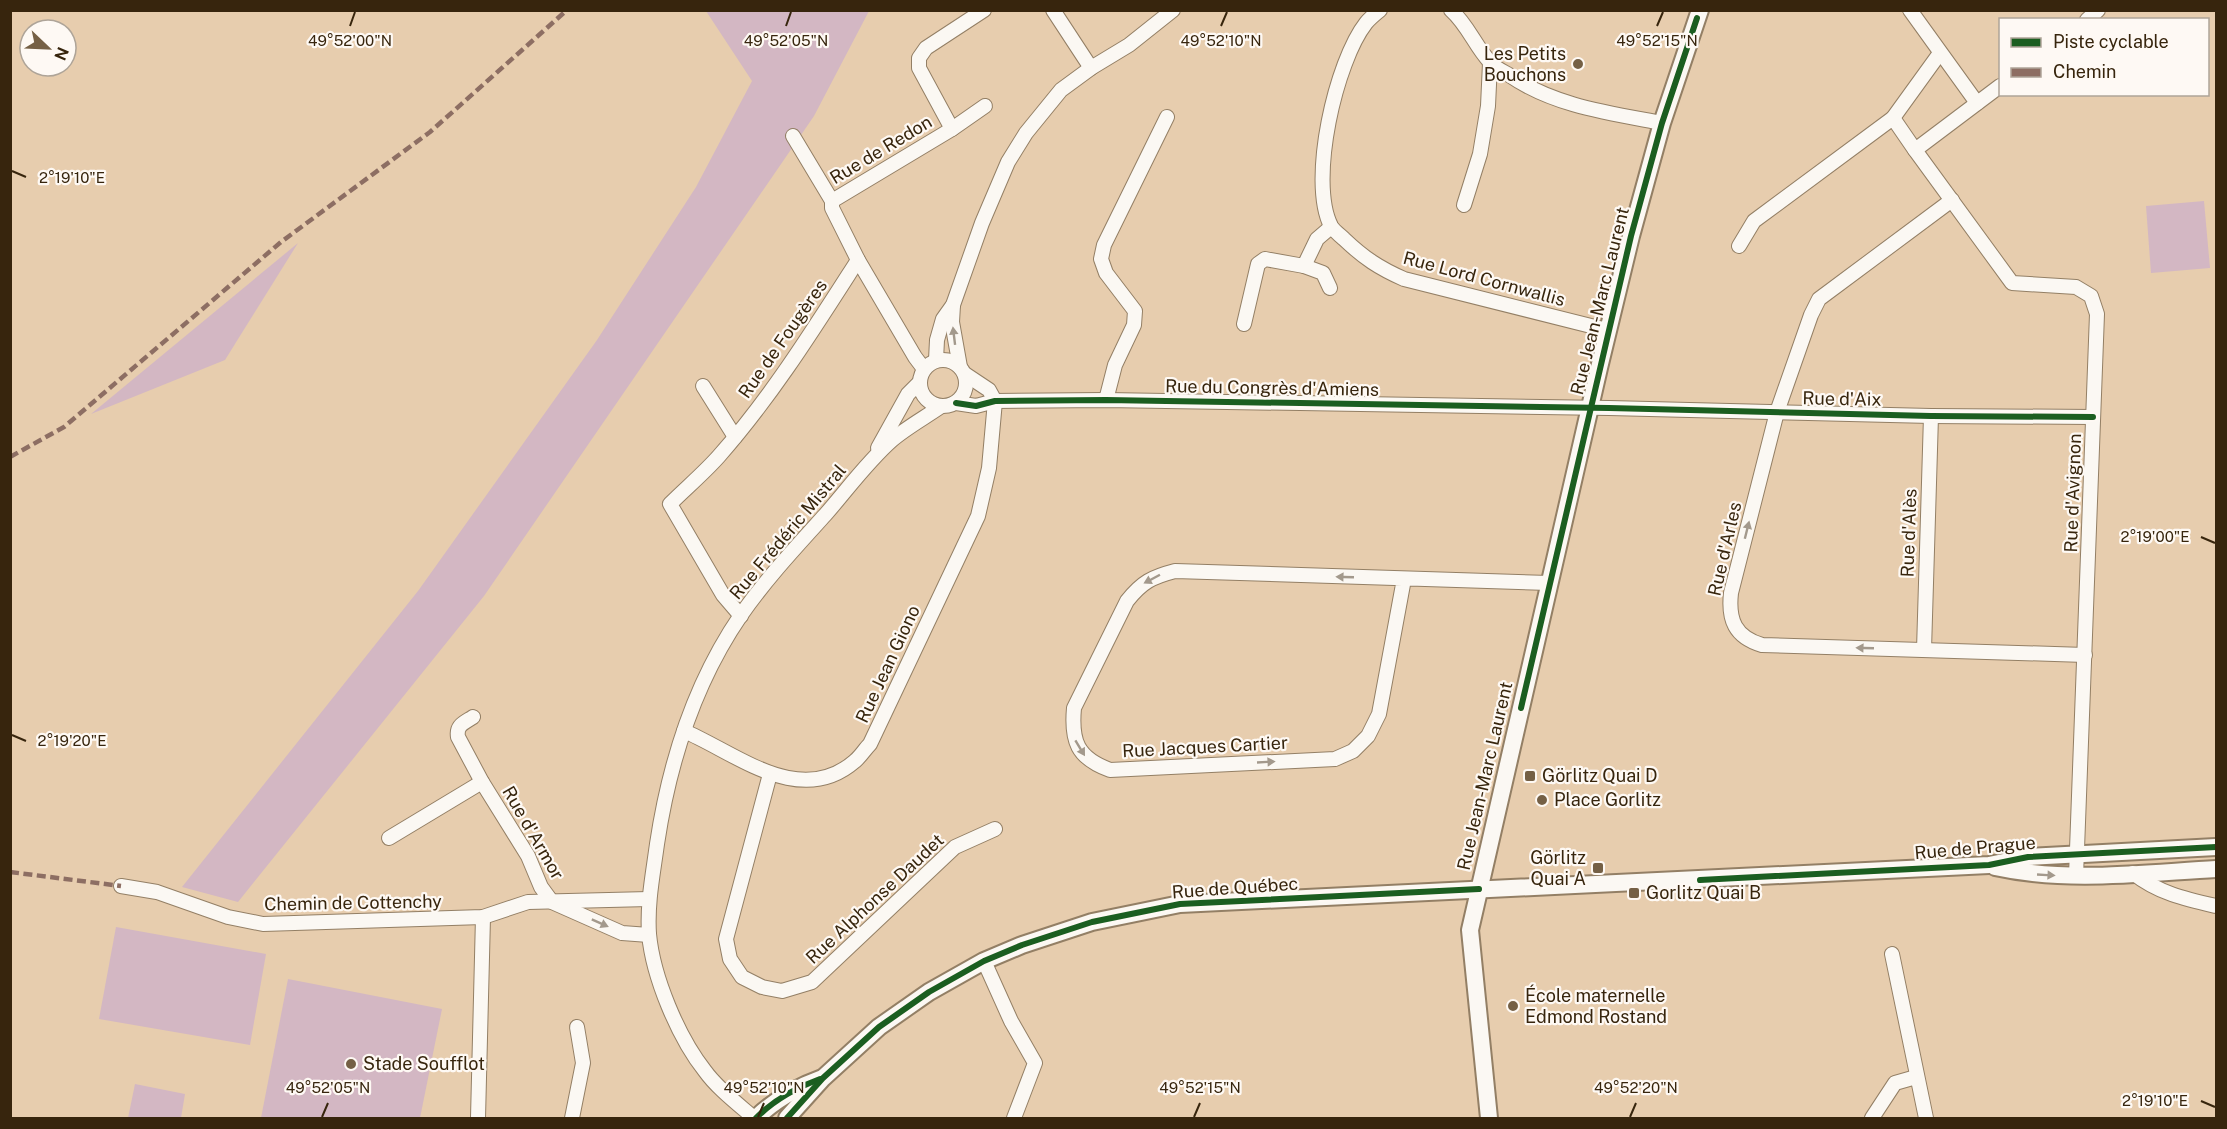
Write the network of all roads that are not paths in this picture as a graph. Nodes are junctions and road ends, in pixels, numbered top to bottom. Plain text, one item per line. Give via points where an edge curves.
1 (984, 10) edge
2 (1053, 10) edge
3 (1173, 10) edge
4 (1380, 10) edge
5 (1451, 10) edge
6 (1700, 10) edge
7 (1910, 10) edge
8 (1940, 53) junction
9 (1490, 63) junction
10 (1091, 68) junction
11 (1999, 87) edge
12 (1977, 103) junction
13 (985, 106) dead end
14 (1167, 117) dead end
15 (1893, 118) junction
16 (1662, 123) junction
17 (952, 129) junction
18 (793, 136) dead end
19 (1916, 150) junction
20 (1952, 200) junction
21 (832, 201) junction
22 (1464, 205) dead end
23 (1331, 227) junction
24 (1739, 246) dead end
25 (858, 260) junction
26 (1304, 266) junction
27 (1330, 288) dead end
28 (952, 305) junction
29 (1244, 324) dead end
30 (1607, 330) junction
31 (936, 360) junction
32 (924, 369) junction
33 (963, 371) junction
34 (919, 383) junction
35 (703, 386) dead end
36 (1106, 400) junction
37 (995, 401) junction
38 (956, 403) junction
39 (940, 407) junction
40 (1590, 408) junction
41 (1777, 412) junction
42 (1931, 416) junction
43 (2093, 417) junction
44 (735, 437) junction
45 (871, 460) junction
46 (1404, 579) junction
47 (1549, 583) junction
48 (741, 616) junction
49 (1924, 650) junction
50 (2085, 655) junction
51 (473, 717) dead end
52 (684, 730) junction
53 (771, 774) junction
54 (482, 782) junction
55 (995, 829) dead end
56 (389, 838) dead end
57 (2217, 847) edge
58 (2077, 855) junction
59 (1989, 866) junction
60 (2217, 869) edge
61 (2133, 873) junction
62 (2076, 876) junction
63 (121, 886) dead end
64 (1479, 889) junction
65 (649, 899) junction
66 (552, 902) junction
67 (2217, 906) edge
68 (483, 917) junction
69 (649, 935) junction
70 (1892, 954) dead end
71 (984, 960) junction
72 (577, 1027) dead end
73 (1916, 1077) junction
74 (823, 1078) junction
75 (478, 1119) edge
76 (572, 1119) edge
77 (755, 1119) edge
78 (787, 1119) edge
79 (1014, 1119) edge
80 (1489, 1119) edge
81 (1872, 1119) edge
82 (1926, 1119) edge

1 - 17 street, Rue de Redon via 926,48 919,58 918,68
2 - 10 street
3 - 10 street via 1129,45
4 - 23 street via 1366,23 1353,47 1328,123 1323,171
5 - 9 street
6 - 16 street, Rue Jean-Marc Laurent
7 - 8 street
8 - 12 street
8 - 15 street
9 - 16 street via 1521,84 1568,103
9 - 22 street via 1480,154
10 - 28 street via 1062,90 1042,112 1008,162
11 - 12 street
12 - 19 street
13 - 17 street, Rue de Redon
14 - 36 street via 1104,245 1101,259 1106,273 1135,311 1134,325 1115,364
15 - 19 street
15 - 24 street via 1754,221
16 - 30 street, Rue Jean-Marc Laurent
17 - 21 street, Rue de Redon
18 - 21 street, Rue de Redon
19 - 20 street
20 - 41 street, Rue d'Arles via 1819,299
20 - 43 street, Rue d'Avignon via 2012,284 2076,287 2091,296 2097,314
21 - 25 street
23 - 26 street via 1317,239
23 - 30 street, Rue Lord Cornwallis via 1366,260 1404,279
25 - 32 street
25 - 44 street, Rue de Fougères
26 - 27 street via 1323,273
26 - 29 street via 1265,259 1258,264
28 - 31 street via 943,319
33 -> 28 street
30 - 40 street, Rue Jean-Marc Laurent
31 - 32 street
31 - 33 street via 953,362
32 - 34 street
33 - 37 street via 988,390
33 - 38 street via 965,390
34 - 39 street via 922,394
34 - 45 street, Rue Frédéric Mistral via 908,394
35 - 44 street, Rue de Fougères
36 - 37 street, Rue du Congrès d'Amiens
36 - 40 street, Rue du Congrès d'Amiens
37 - 38 street, Rue du Congrès d'Amiens via 976,406
37 - 53 street, Rue Jean Giono via 989,468 978,516 870,744 855,761 836,773 813,780
38 - 39 street
39 - 45 street, Rue Frédéric Mistral
40 - 41 street, Rue d'Aix
40 - 47 street, Rue Jean-Marc Laurent
41 - 42 street, Rue d'Aix
49 -> 41 street, Rue d'Arles via 1762,645 1751,642 1732,621 1731,593
42 - 43 street, Rue d'Aix
42 - 49 street, Rue d'Alès
43 - 50 street, Rue d'Avignon
44 - 48 street, Rue de Fougères via 670,504 723,595
45 - 48 street, Rue Frédéric Mistral
46 -> 46 street, Rue Jacques Cartier via 1175,571 1154,576 1127,601 1074,708 1076,746 1096,765 1110,770 1335,759 1353,751 1368,736 1379,714
46 - 47 street, Rue Jacques Cartier
47 - 64 street, Rue Jean-Marc Laurent
48 - 52 street, Rue Frédéric Mistral via 720,651
49 - 50 street, Rue d'Arles
50 - 58 street, Rue d'Avignon
51 - 54 street, Rue d'Armor via 459,725 457,731
52 - 53 street, Rue Jean Giono
52 - 65 street, Rue Frédéric Mistral via 662,816
53 - 55 street, Rue Alphonse Daudet via 726,939 730,960 742,977 762,987 782,991 812,982 955,847
54 - 56 street, Rue d'Armor
54 - 66 street, Rue d'Armor
57 - 58 street, Rue de Prague
58 - 59 street, Rue de Prague via 2028,857
58 - 62 street, Rue d'Avignon
59 -> 62 street, Rue de Prague via 2026,874
59 - 64 street, Rue de Prague
60 - 61 street, Rue de Prague
61 - 62 street, Rue de Prague
61 - 67 street via 2174,897
63 - 68 street, Chemin de Cottenchy via 157,892 228,917 263,924
64 - 71 street, Rue de Québec via 1180,904 1092,922
64 - 80 street, Rue Jean-Marc Laurent via 1470,930
65 - 66 street, Chemin de Cottenchy
65 - 69 street, Rue Frédéric Mistral
66 - 68 street, Chemin de Cottenchy via 528,902
66 -> 69 street, Chemin de Cottenchy via 622,933
68 - 75 street
69 - 77 street, Rue Frédéric Mistral via 669,1007 687,1044 706,1072
70 - 73 street
71 - 74 street, Rue de Québec via 879,1027
71 - 79 street via 1035,1063
72 - 76 street via 583,1063
73 - 81 street via 1895,1083
73 - 82 street
74 - 77 street, Rue de Québec via 772,1102
74 - 78 street, Rue de Québec

